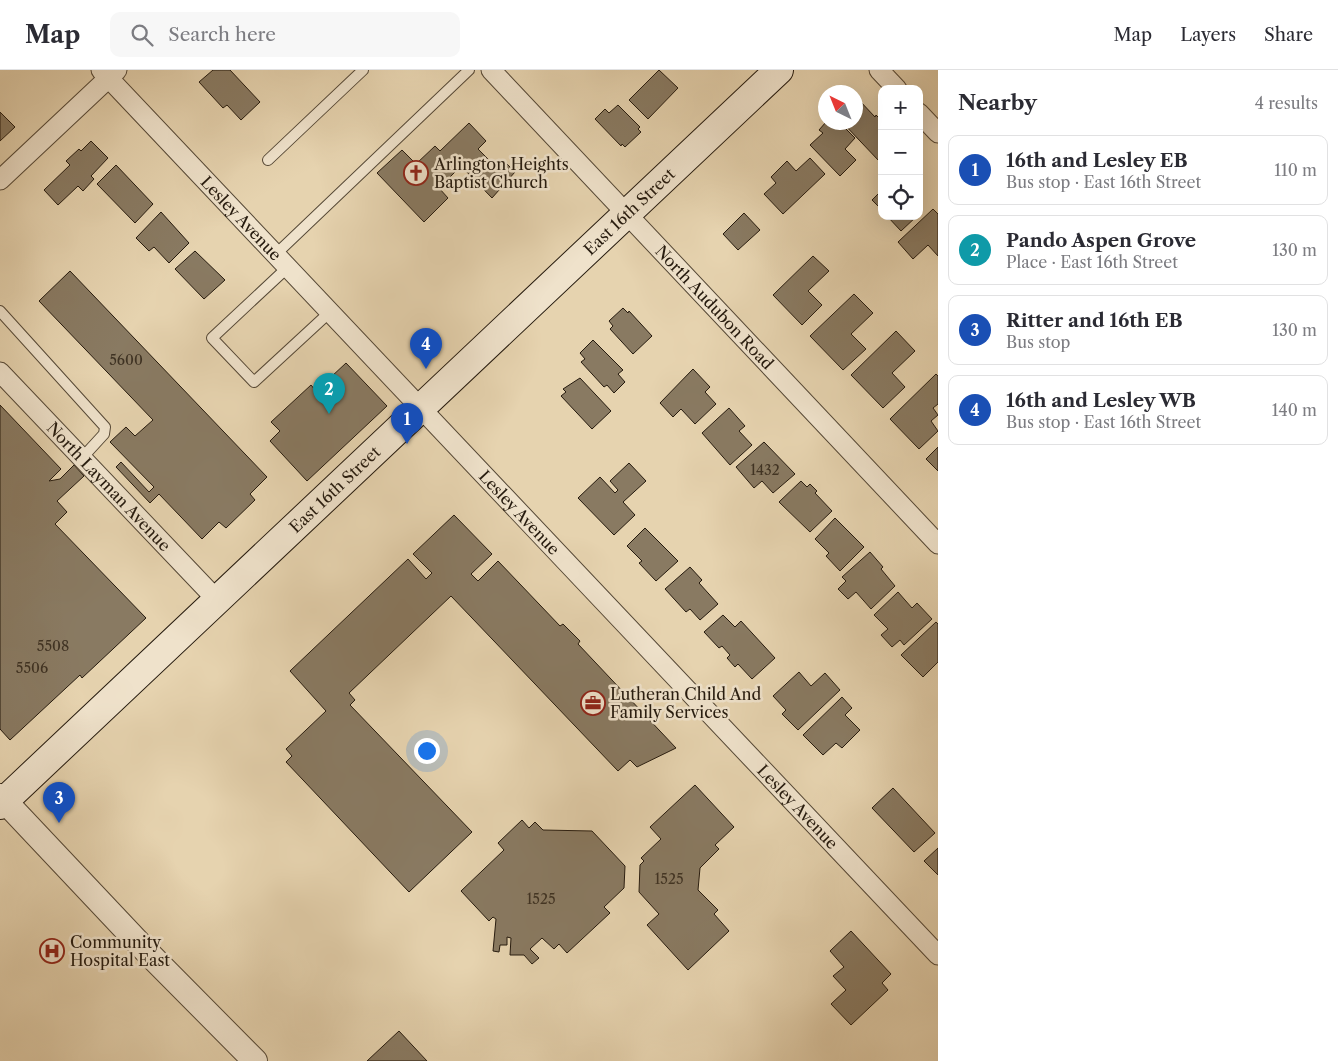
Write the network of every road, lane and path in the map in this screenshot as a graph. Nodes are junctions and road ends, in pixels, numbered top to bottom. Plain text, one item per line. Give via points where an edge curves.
1 (363, 70) edge
2 (469, 70) edge
3 (491, 70) edge
4 (779, 70) edge
5 (879, 70) edge
6 (109, 73) edge
7 (893, 85) edge
8 (923, 117) edge
9 (938, 133) edge
10 (268, 160) dead end
11 (0, 180) edge
12 (627, 213) junction
13 (282, 260) junction
14 (330, 311) junction
15 (0, 312) edge
16 (0, 372) edge
17 (421, 406) junction
18 (82, 458) junction
19 (938, 544) edge
20 (217, 600) junction
21 (2, 801) edge
22 (938, 955) edge
23 (254, 1061) edge

1 - 10 lane
2 - 13 lane
3 - 12 street, North Audubon Road
4 - 12 main road, East 16th Street
5 - 7 street
6 - 11 street
6 - 13 street, Lesley Avenue
8 - 9 street
12 - 17 main road, East 16th Street
12 - 19 street, North Audubon Road
13 - 14 street, Lesley Avenue
13 - 14 lane via 212,338 254,382
14 - 17 street, Lesley Avenue
15 - 18 lane via 105,427 104,434
16 - 18 street, North Layman Avenue
17 - 20 main road, East 16th Street
17 - 22 street, Lesley Avenue
18 - 20 street, North Layman Avenue
20 - 21 main road, East 16th Street
21 - 23 street

